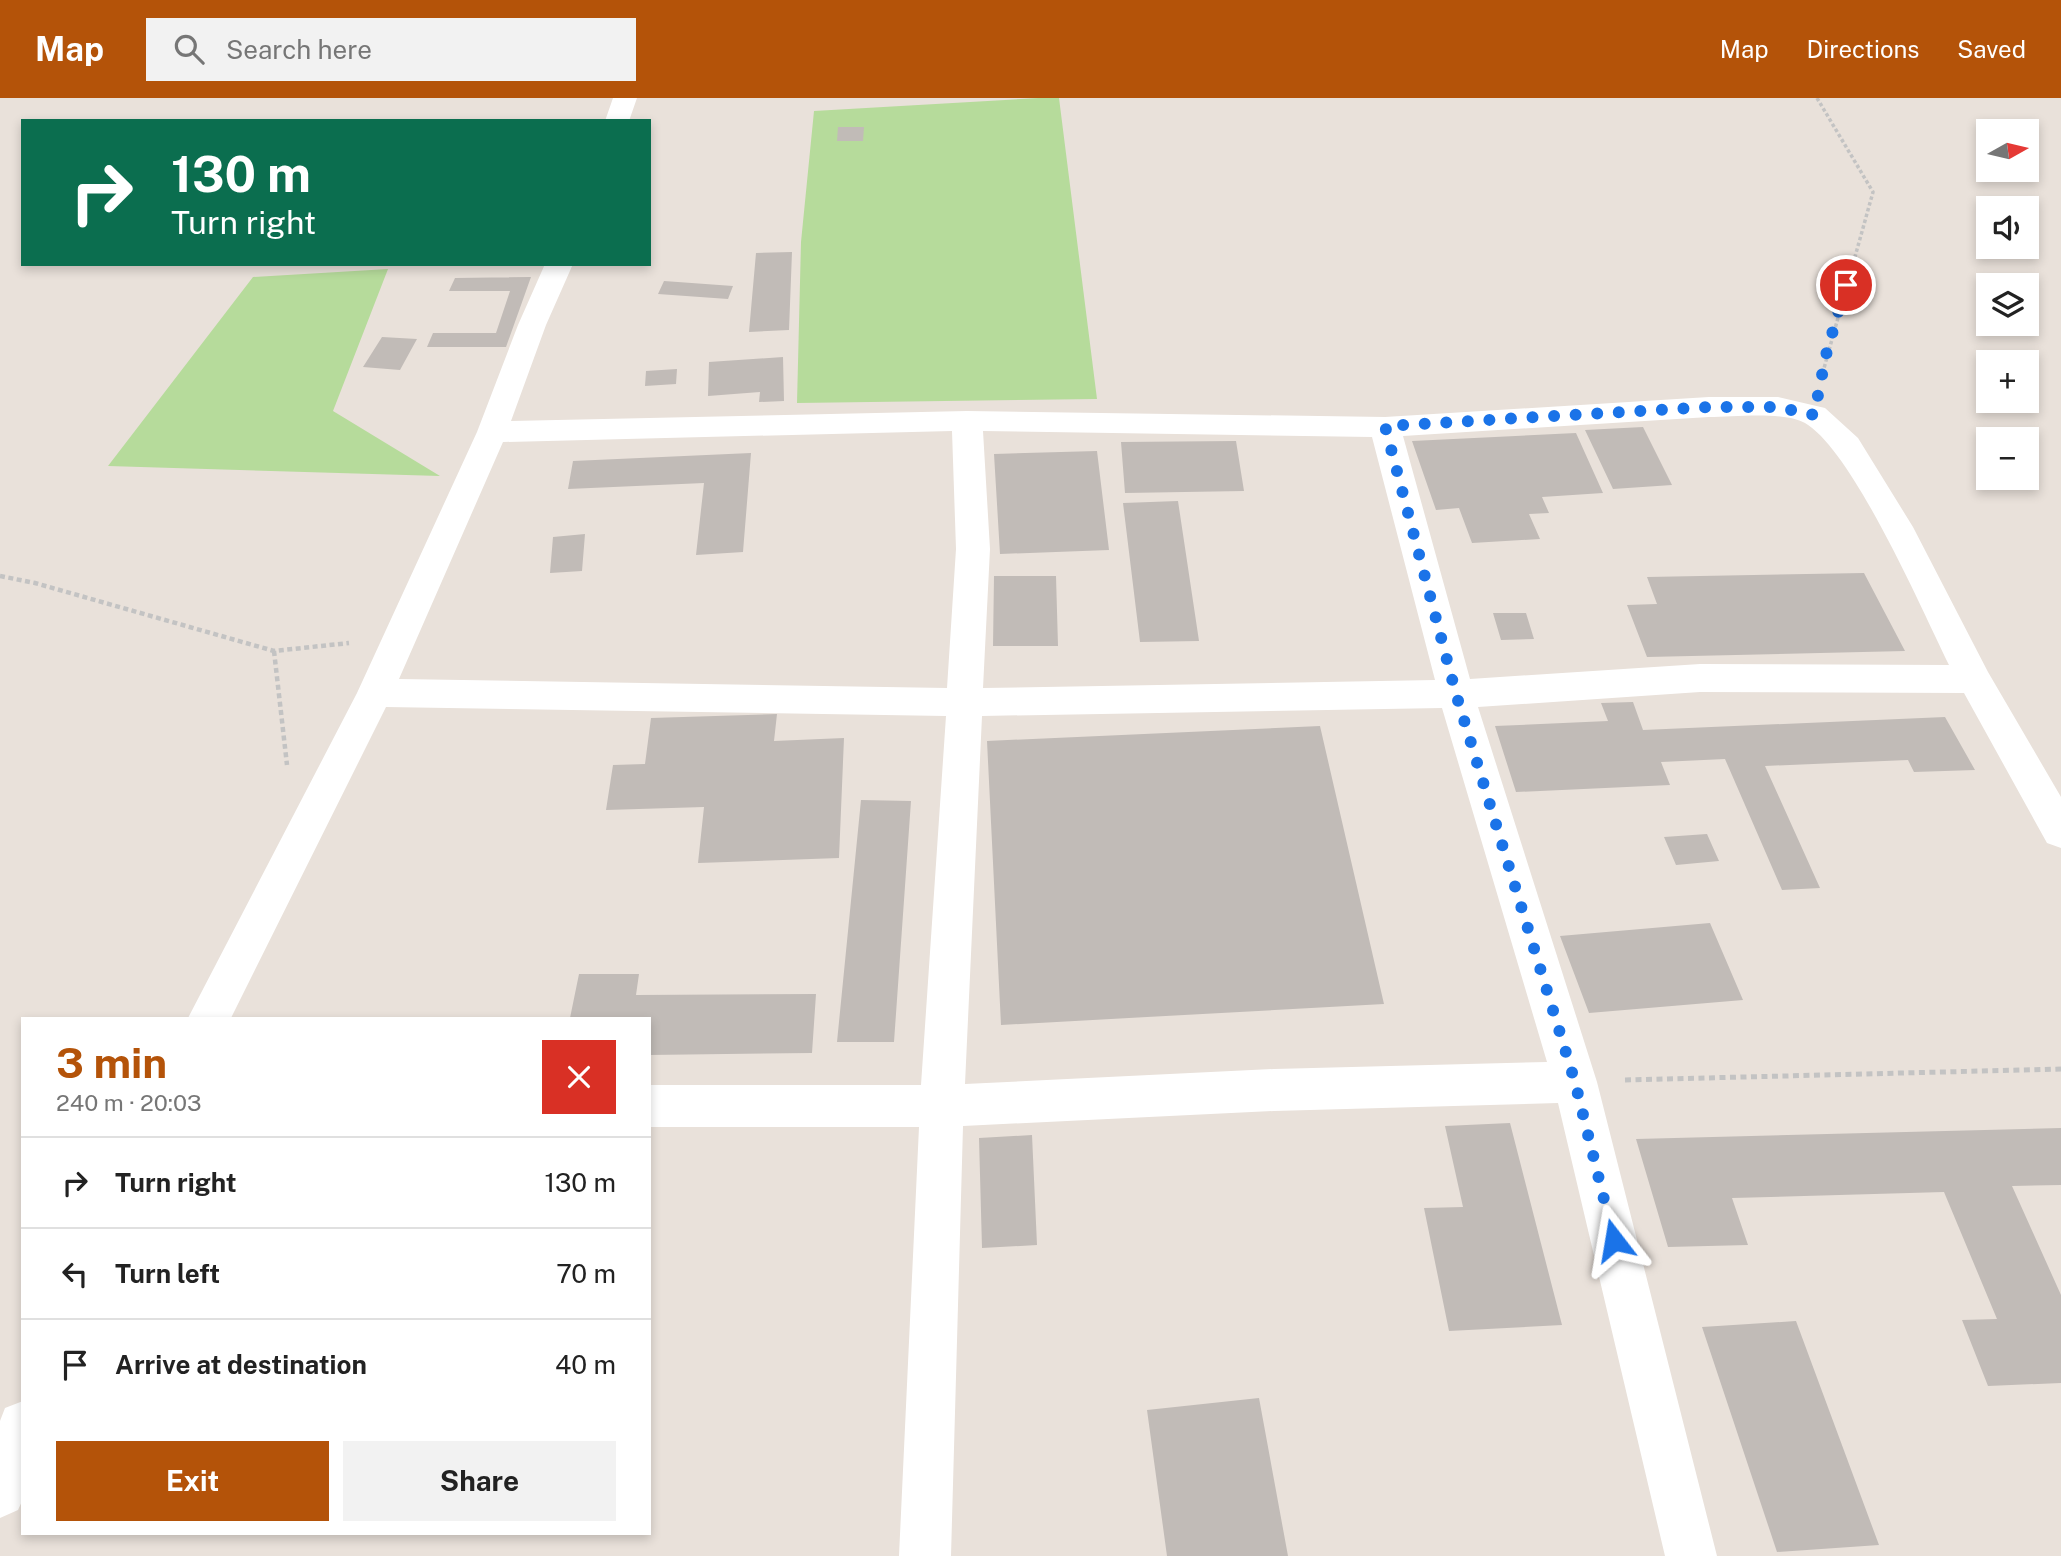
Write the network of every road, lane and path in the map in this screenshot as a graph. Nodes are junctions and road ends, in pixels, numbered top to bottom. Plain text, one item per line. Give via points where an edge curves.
1 (625, 98) edge
2 (1817, 98) edge
3 (618, 119) edge
4 (558, 266) edge
5 (1814, 415) junction
6 (967, 421) junction
7 (1385, 426) junction
8 (492, 432) junction
9 (0, 576) edge
10 (400, 638) junction
11 (274, 651) junction
12 (1975, 679) junction
13 (375, 694) junction
14 (1456, 694) junction
15 (964, 702) junction
16 (288, 770) dead end
17 (2061, 832) edge
18 (210, 1017) edge
19 (2061, 1069) edge
20 (1575, 1082) junction
21 (651, 1105) edge
22 (942, 1106) junction
23 (21, 1432) edge
24 (0, 1492) edge
25 (925, 1556) edge
26 (1691, 1556) edge

1 - 3 street
2 - 5 path via 1873,192 1826,355
4 - 8 street
5 - 7 street via 1778,407 1709,407
5 - 12 street via 1847,444
6 - 7 street
6 - 8 street
6 - 15 street via 973,549
7 - 14 street
8 - 10 street
9 - 11 path
10 - 11 path
10 - 13 street
11 - 16 path
12 - 14 street via 1700,678
12 - 17 street
13 - 15 street
13 - 18 street
14 - 15 street
14 - 20 street
15 - 22 street
19 - 20 path
20 - 22 street
20 - 26 street
21 - 22 street
22 - 25 street
23 - 24 street

